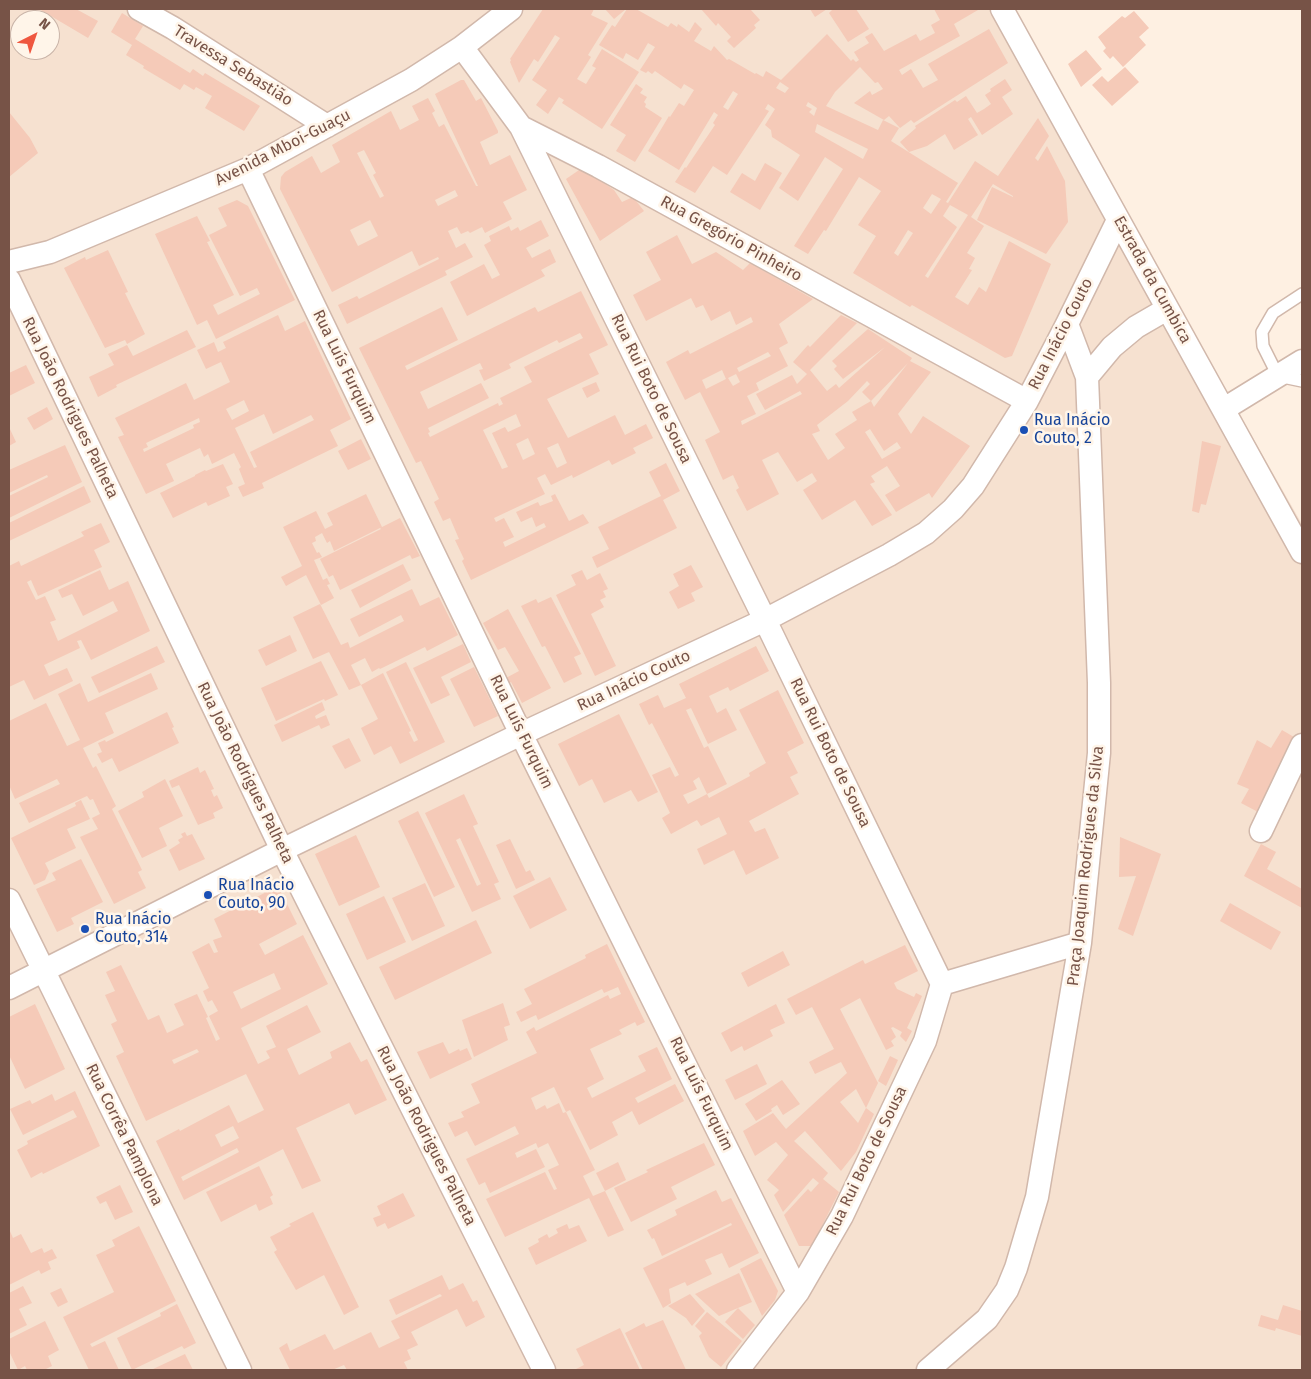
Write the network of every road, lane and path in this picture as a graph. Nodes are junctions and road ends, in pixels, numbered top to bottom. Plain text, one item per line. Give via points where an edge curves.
1 (139, 9) edge
2 (511, 9) edge
3 (1002, 9) edge
4 (462, 47) junction
5 (327, 126) junction
6 (521, 127) junction
7 (248, 169) junction
8 (1118, 220) junction
9 (9, 262) edge
10 (9, 280) edge
11 (1302, 294) edge
12 (1167, 309) junction
13 (1067, 324) junction
14 (1302, 361) edge
15 (1278, 376) junction
16 (1087, 377) junction
17 (1302, 381) edge
18 (1027, 401) junction
19 (1224, 409) junction
20 (1302, 552) edge
21 (765, 620) junction
22 (521, 734) junction
23 (1302, 745) edge
24 (1261, 831) dead end
25 (282, 850) junction
26 (9, 900) edge
27 (1080, 943) junction
28 (43, 971) junction
29 (942, 984) junction
30 (9, 988) edge
31 (798, 1292) junction
32 (240, 1370) edge
33 (544, 1370) edge
34 (738, 1370) edge
35 (928, 1370) edge

1 - 5 street, Travessa Sebastião
2 - 4 street, Avenida Mboi-Guaçu
3 - 8 street, Estrada da Cumbica
4 - 5 street, Avenida Mboi-Guaçu via 411,80
4 - 6 street, Rua Gregório Pinheiro
5 - 7 street, Avenida Mboi-Guaçu
6 - 18 street, Rua Gregório Pinheiro
6 - 21 street, Rua Rui Boto de Sousa
7 - 9 street, Avenida Mboi-Guaçu via 50,252
7 - 22 street, Rua Luís Furquim
8 - 12 street, Estrada da Cumbica
8 - 13 street, Rua Inácio Couto
10 - 25 street, Rua João Rodrigues Palheta
11 - 15 lane via 1273,313 1262,332 1263,346
12 - 16 street via 1112,347
12 - 19 street, Estrada da Cumbica
13 - 16 street, Praça Joaquim Rodrigues da Silva
13 - 18 street, Rua Inácio Couto
14 - 15 street
15 - 17 lane
15 - 19 street
16 - 27 street, Praça Joaquim Rodrigues da Silva via 1099,753
18 - 21 street, Rua Inácio Couto via 973,486 926,533
19 - 20 street, Estrada da Cumbica
21 - 22 street, Rua Inácio Couto
21 - 29 street, Rua Rui Boto de Sousa
22 - 25 street, Rua Inácio Couto
22 - 31 street, Rua Luís Furquim
23 - 24 street
25 - 28 street, Rua Inácio Couto
25 - 33 street, Rua João Rodrigues Palheta
26 - 28 street, Rua Corrêa Pamplona
27 - 29 street
27 - 35 street, Praça Joaquim Rodrigues da Silva via 1037,1197 1016,1268 1007,1290 987,1319
28 - 30 street, Rua Inácio Couto
28 - 32 street, Rua Corrêa Pamplona
29 - 31 street, Rua Rui Boto de Sousa via 925,1042 842,1216
31 - 34 street, Rua Rui Boto de Sousa

